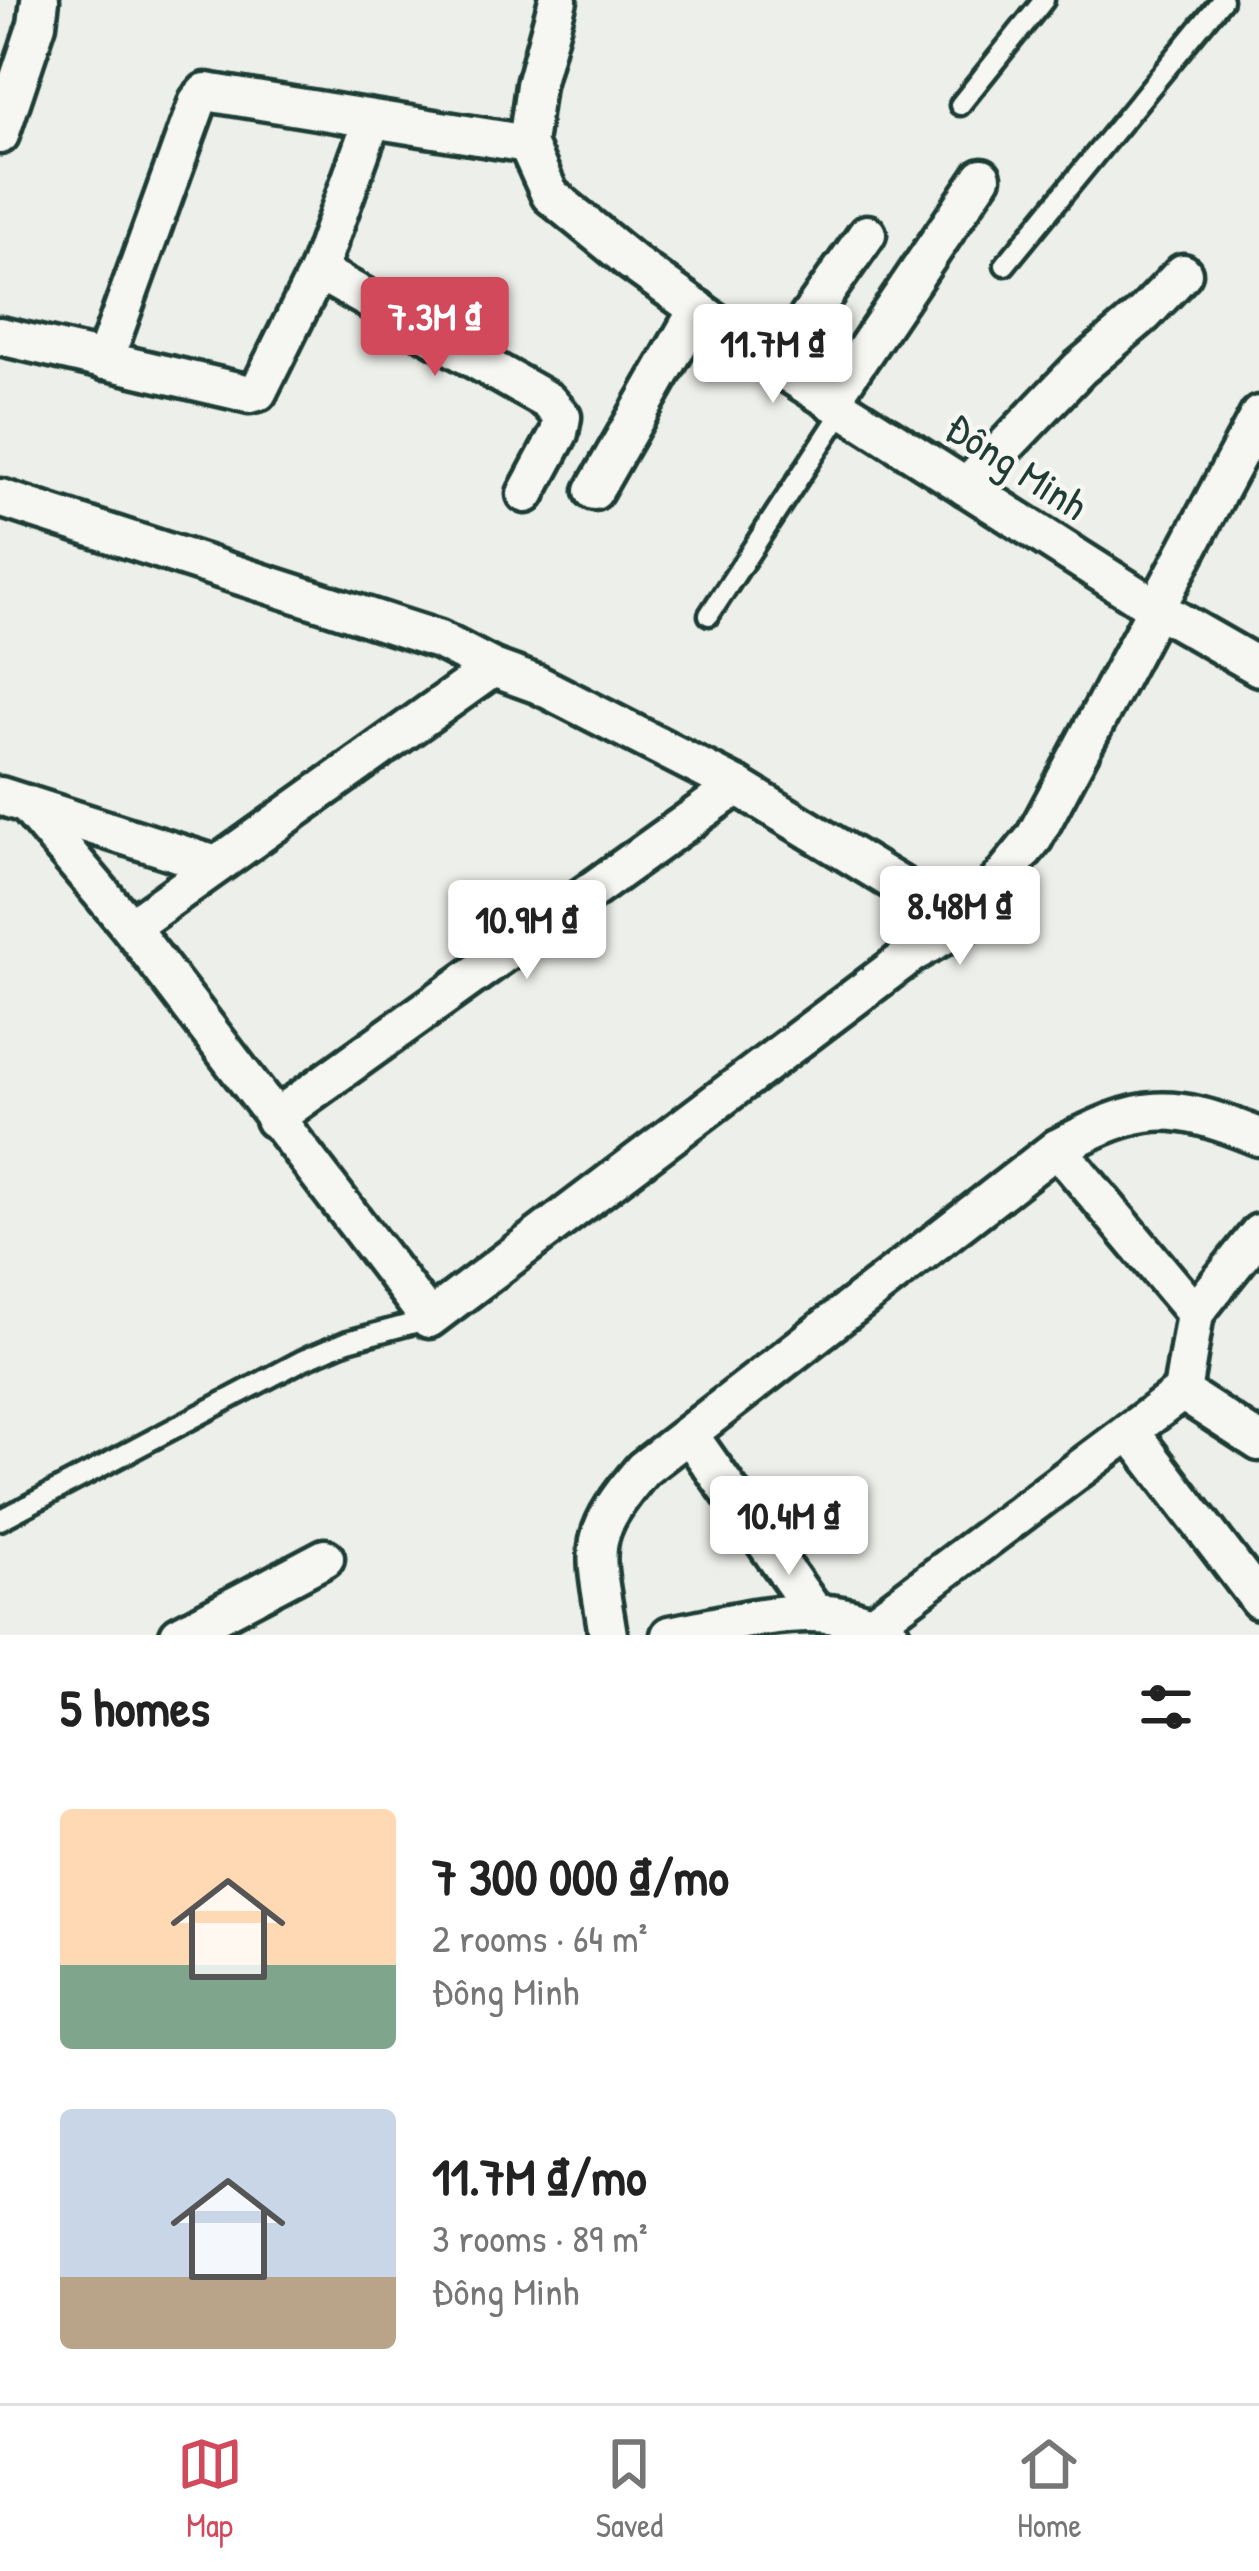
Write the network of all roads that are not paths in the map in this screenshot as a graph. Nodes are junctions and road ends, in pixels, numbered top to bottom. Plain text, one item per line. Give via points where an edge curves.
1 (40, 0) edge
2 (558, 0) edge
3 (1044, 0) edge
4 (1222, 0) edge
5 (960, 105) dead end
6 (372, 120) junction
7 (0, 135) edge
8 (527, 144) junction
9 (982, 177) dead end
10 (867, 234) dead end
11 (1004, 265) dead end
12 (318, 271) junction
13 (1183, 273) dead end
14 (698, 309) junction
15 (0, 336) edge
16 (104, 361) junction
17 (775, 365) junction
18 (837, 405) junction
19 (1259, 415) edge
20 (966, 487) junction
21 (594, 491) dead end
22 (526, 494) dead end
23 (0, 498) edge
24 (1156, 608) junction
25 (709, 615) dead end
26 (1259, 667) edge
27 (493, 668) junction
28 (737, 786) junction
29 (13, 800) edge
30 (216, 866) junction
31 (964, 924) junction
32 (130, 927) junction
33 (274, 1118) junction
34 (1259, 1137) edge
35 (1057, 1148) junction
36 (1259, 1232) edge
37 (1195, 1312) junction
38 (429, 1318) junction
39 (1182, 1392) junction
40 (1130, 1431) junction
41 (688, 1434) junction
42 (1259, 1442) edge
43 (0, 1520) edge
44 (325, 1558) dead end
45 (1259, 1600) edge
46 (813, 1610) junction
47 (880, 1631) edge
48 (179, 1635) edge
49 (608, 1635) edge
50 (670, 1635) edge

1 - 7 street
2 - 8 street
3 - 5 lane
4 - 11 lane
6 - 8 street
6 - 12 street
6 - 16 street via 201,96
8 - 14 street, Đông Minh via 550,195
9 - 18 street
10 - 17 street
12 - 16 street via 258,392
12 - 22 street via 548,401 562,417 559,433
13 - 20 street
14 - 17 street, Đông Minh
14 - 21 street
15 - 16 street
17 - 18 street, Đông Minh
18 - 20 street, Đông Minh
18 - 25 lane
19 - 24 street
20 - 24 street, Đông Minh
23 - 27 street via 439,640
24 - 26 street, Đông Minh
24 - 31 street via 1034,838
27 - 28 street
27 - 30 street
28 - 31 street
28 - 33 street
29 - 30 street
29 - 32 street
30 - 32 street
31 - 38 street via 913,953
32 - 33 street
33 - 38 street
34 - 35 street via 1179,1110 1145,1110
35 - 37 street
35 - 41 street
36 - 37 street
37 - 39 street
38 - 43 lane via 303,1360
39 - 40 street
39 - 42 street
40 - 45 street
40 - 47 street
41 - 46 street
41 - 49 street via 644,1469 598,1534
44 - 48 street
46 - 47 street
46 - 50 street

